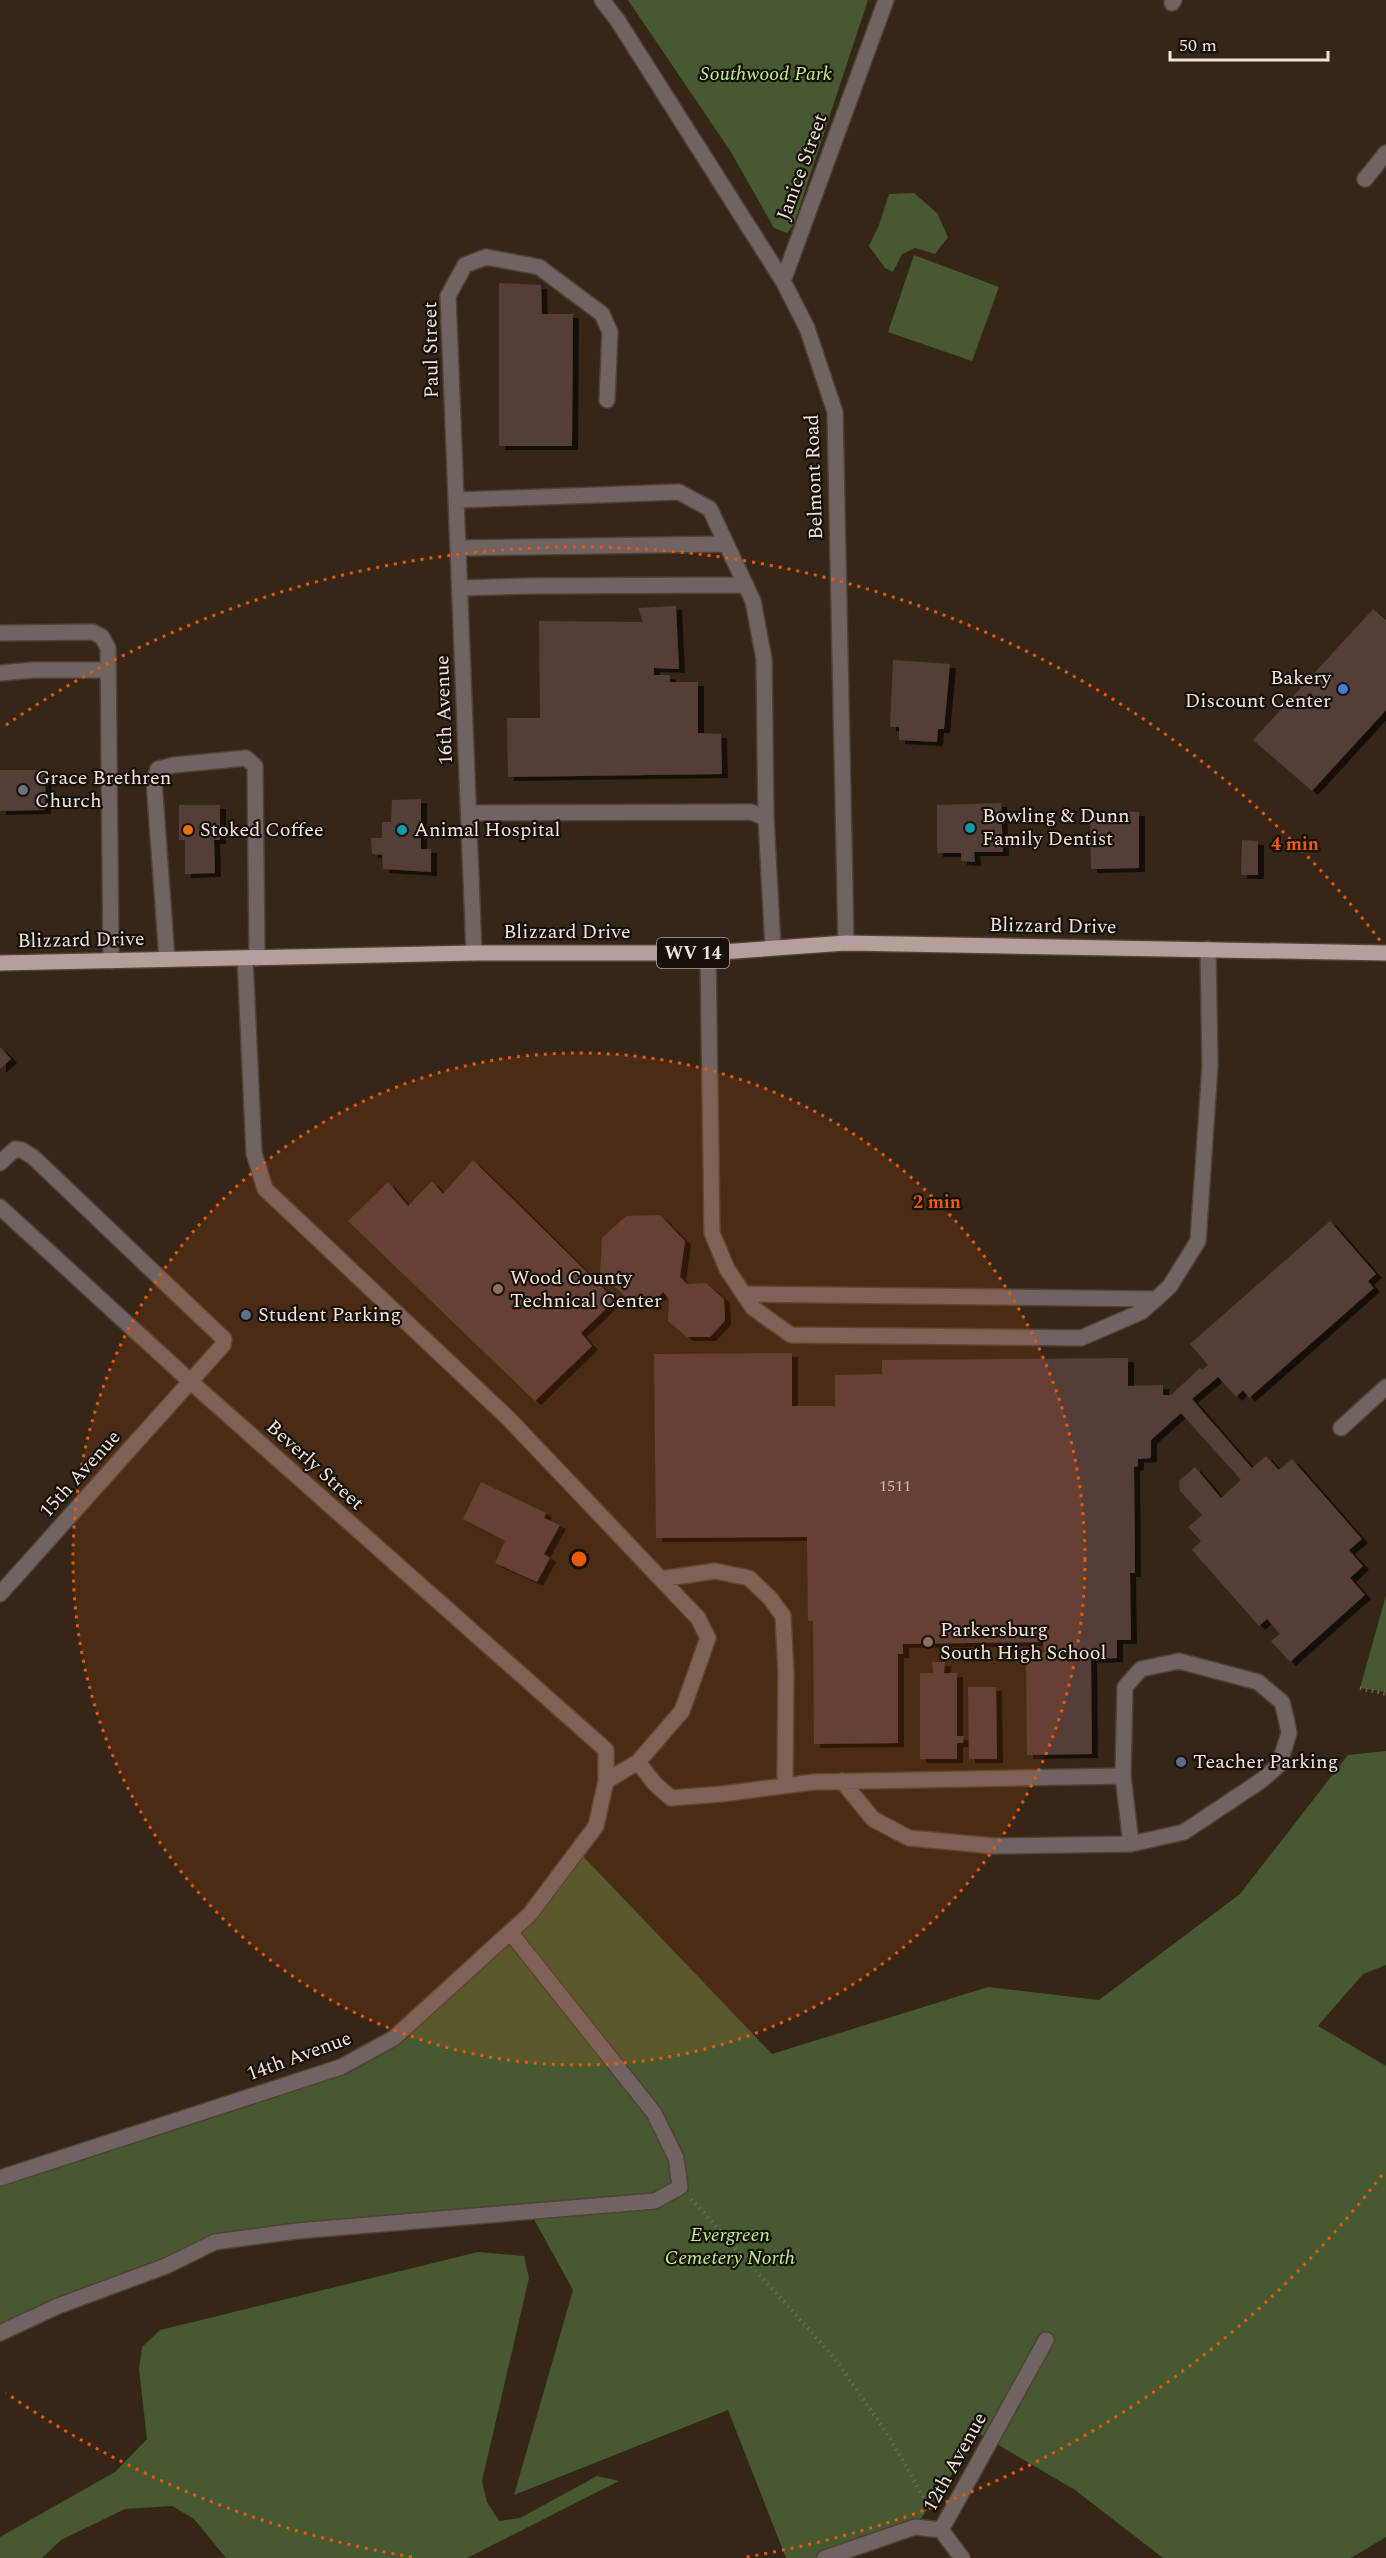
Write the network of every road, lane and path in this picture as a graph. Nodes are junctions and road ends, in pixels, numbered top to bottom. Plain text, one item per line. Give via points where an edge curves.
1 (602, 0) edge
2 (886, 0) edge
3 (1386, 153) edge
4 (1365, 179) dead end
5 (783, 281) junction
6 (607, 400) dead end
7 (457, 465) joint
8 (458, 500) junction
9 (726, 544) junction
10 (460, 548) junction
11 (746, 585) junction
12 (461, 588) junction
13 (0, 633) edge
14 (108, 670) junction
15 (0, 673) edge
16 (469, 813) junction
17 (766, 818) junction
18 (846, 943) junction
19 (773, 948) junction
20 (1208, 950) junction
21 (474, 953) junction
22 (708, 953) junction
23 (1386, 953) edge
24 (251, 958) junction
25 (167, 960) junction
26 (111, 961) junction
27 (0, 963) edge
28 (0, 1163) edge
29 (0, 1207) edge
30 (744, 1294) junction
31 (1156, 1299) junction
32 (191, 1382) junction
33 (1386, 1387) edge
34 (1341, 1428) dead end
35 (661, 1579) junction
36 (0, 1594) edge
37 (1360, 1688) dead end
38 (1386, 1694) edge
39 (606, 1750) joint
40 (638, 1762) junction
41 (1123, 1776) junction
42 (606, 1780) junction
43 (842, 1781) junction
44 (785, 1786) junction
45 (1131, 1844) junction
46 (510, 1932) junction
47 (0, 2178) edge
48 (680, 2187) junction
49 (0, 2332) edge
50 (1046, 2340) dead end
51 (941, 2530) junction
52 (825, 2558) edge
53 (962, 2558) edge

1 - 5 street, Belmont Road
2 - 5 street, Janice Street
3 - 4 street
5 - 18 street, Belmont Road via 807,327 835,412
6 - 7 street, Paul Street via 610,332 602,314 539,267 486,256 465,266 448,296
7 - 8 street, 16th Avenue
8 - 9 street via 679,492 710,509
8 - 10 street, 16th Avenue
9 - 10 street
9 - 11 street
10 - 12 street, 16th Avenue
11 - 12 street
11 - 17 street via 753,601 764,659
12 - 16 street, 16th Avenue
13 - 14 street via 93,632 102,637 108,648
14 - 15 street
14 - 26 street
16 - 17 street via 751,812
16 - 21 street, 16th Avenue
17 - 19 street
18 - 19 main road, Blizzard Drive / WV 14
18 - 20 main road, Blizzard Drive / WV 14
19 - 22 main road, Blizzard Drive / WV 14
20 - 23 main road, Blizzard Drive / WV 14
20 - 31 street via 1210,1066 1198,1241 1170,1286
21 - 22 main road, Blizzard Drive / WV 14
21 - 24 main road, Blizzard Drive / WV 14
22 - 30 street via 712,1233 727,1269
24 - 25 main road, Blizzard Drive / WV 14
24 - 25 street via 255,765 246,758 158,769 154,781
24 - 35 street via 254,1153 265,1189 508,1418
25 - 26 main road, Blizzard Drive / WV 14
26 - 27 main road, Blizzard Drive / WV 14
28 - 32 street, 15th Avenue via 15,1149 33,1157 219,1333 223,1345
29 - 32 street, Beverly Street
30 - 31 street
30 - 31 street via 753,1308 790,1335 1081,1338 1142,1312
32 - 36 street, 15th Avenue
32 - 39 street, Beverly Street
33 - 34 street
35 - 40 street via 698,1618 708,1638 682,1712
35 - 44 street via 715,1571 749,1578 783,1616
37 - 38 path
39 - 42 street, 14th Avenue
40 - 42 street
40 - 44 street via 671,1798
41 - 43 street
41 - 45 street
41 - 45 street via 1125,1687 1141,1669 1179,1661 1258,1682 1282,1702 1289,1733 1279,1765 1184,1832
42 - 46 street, 14th Avenue via 596,1826 530,1914
43 - 44 street
43 - 45 street via 873,1819 909,1838 994,1845
46 - 47 street, 14th Avenue via 394,2038 341,2067
46 - 48 street via 654,2113 676,2158
48 - 49 street via 655,2201 297,2231 214,2242 166,2266
48 - 51 path via 832,2355 889,2436
50 - 51 street, 12th Avenue
51 - 52 street, 12th Avenue via 915,2527
51 - 53 street

